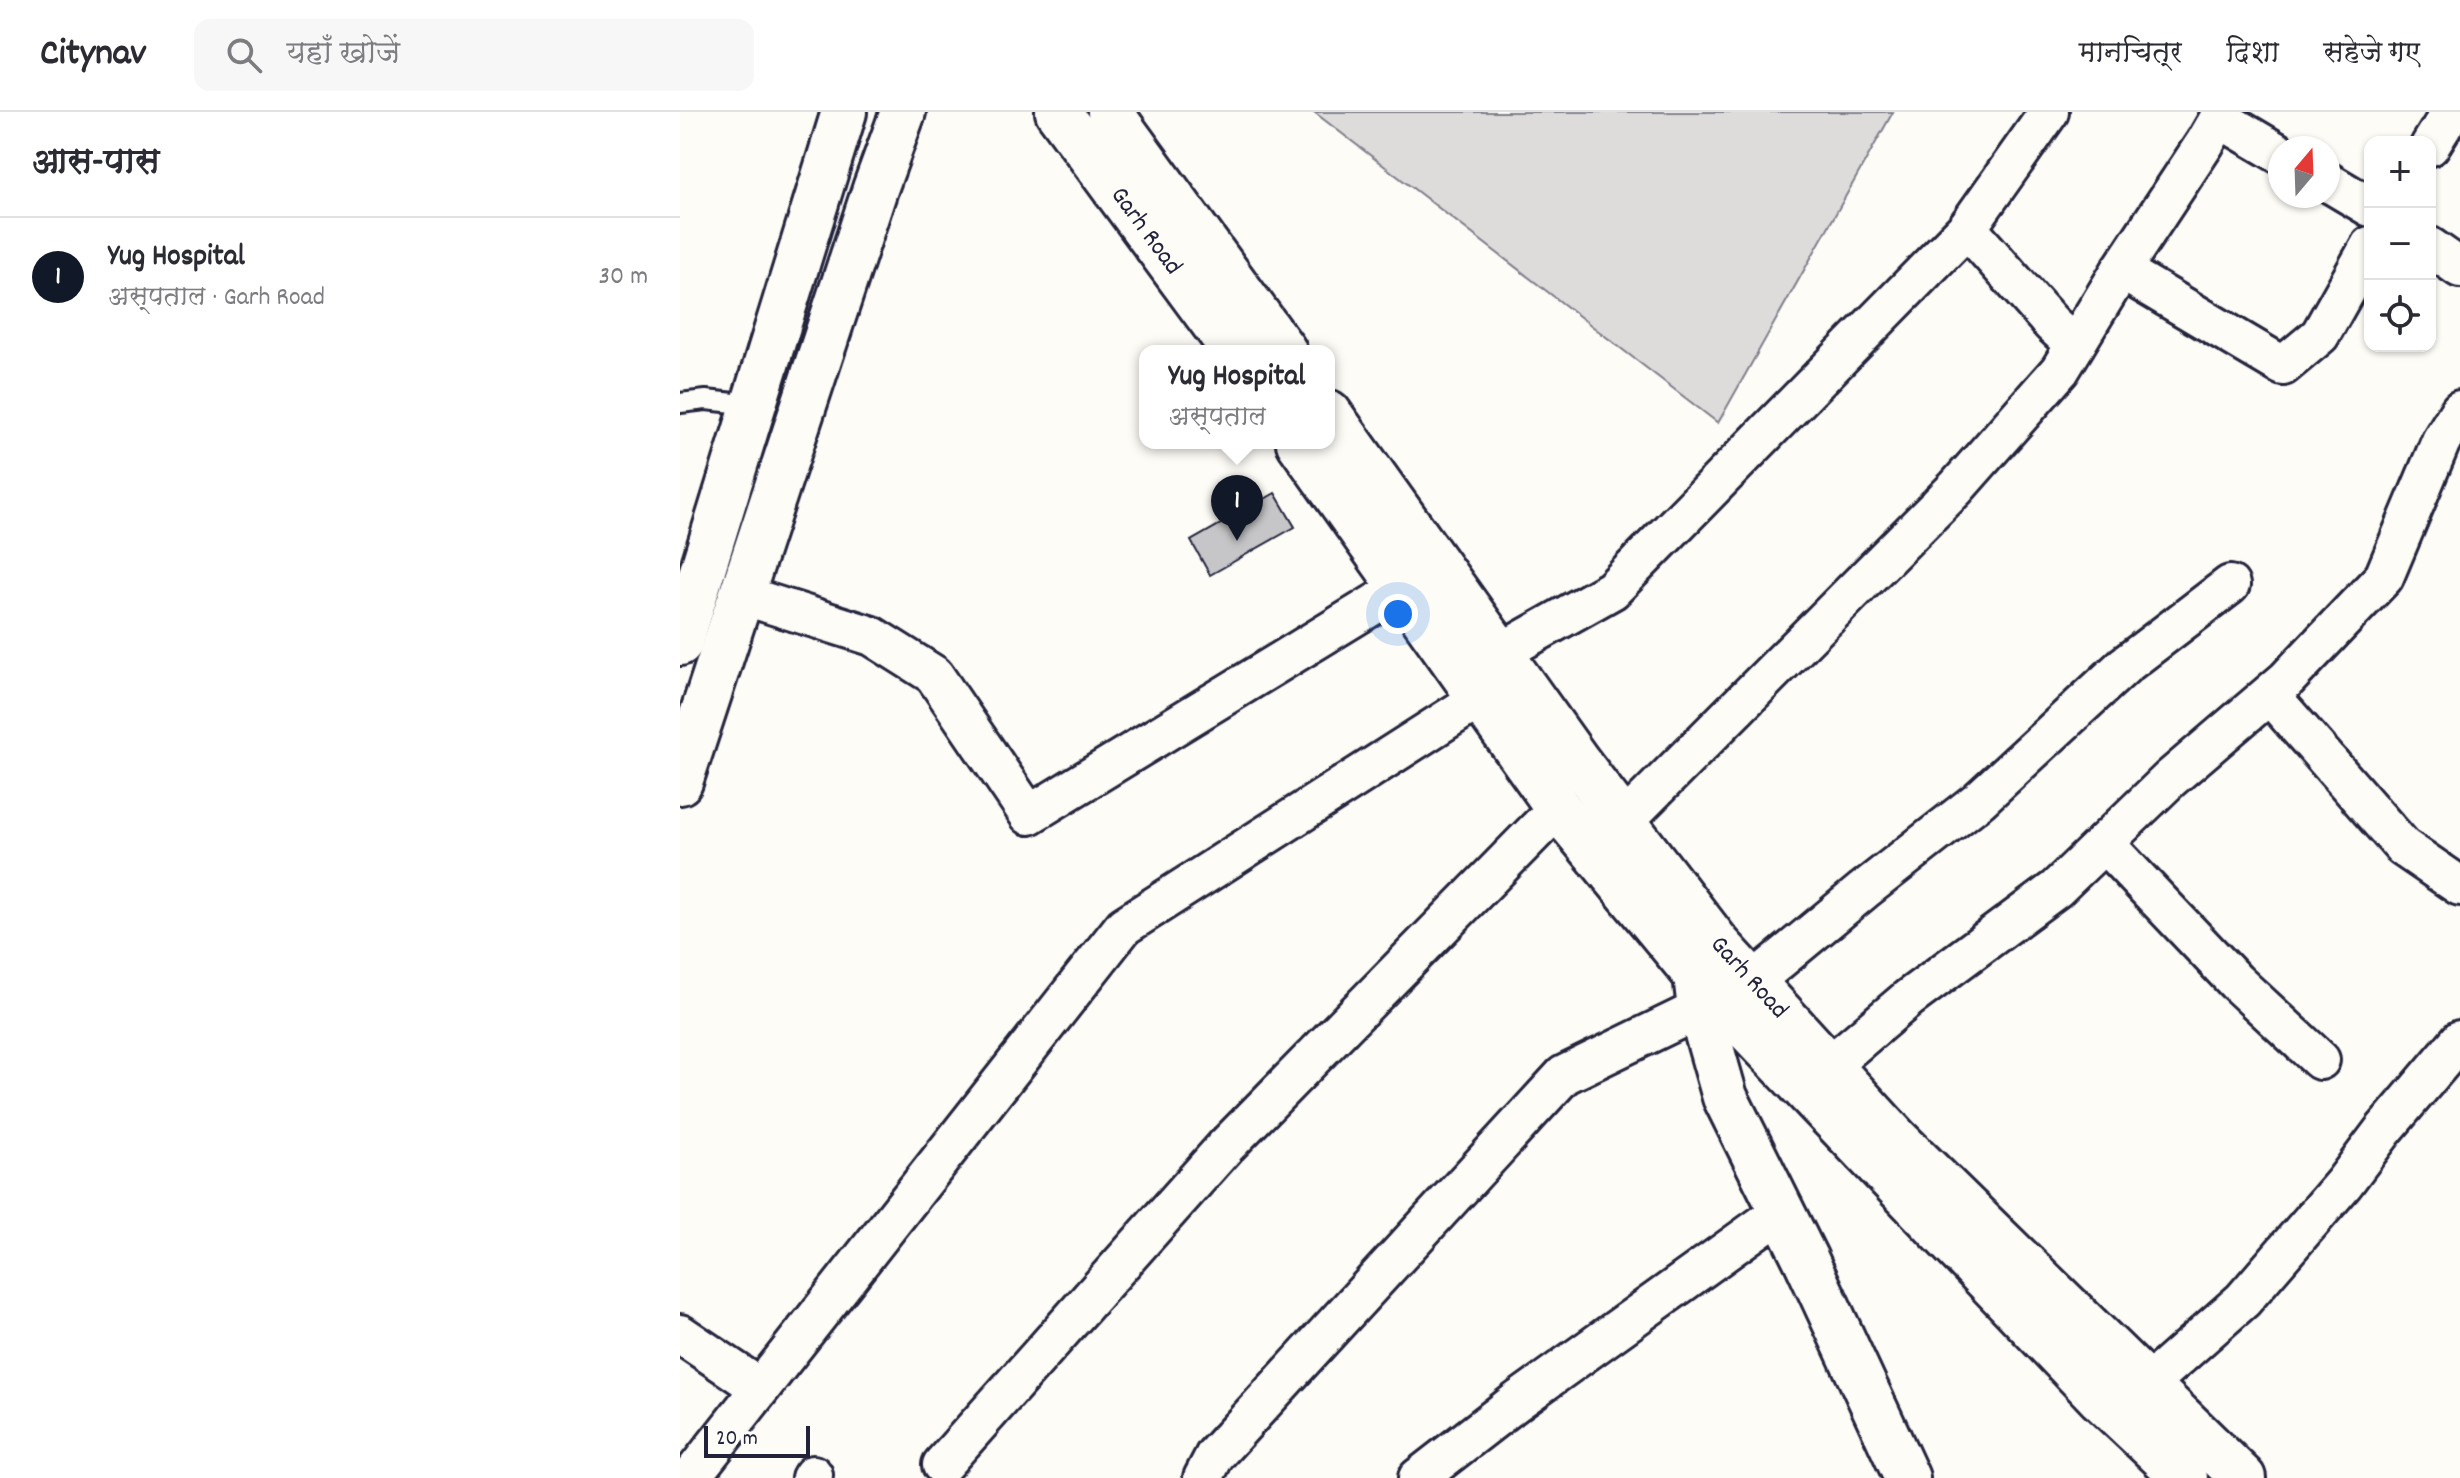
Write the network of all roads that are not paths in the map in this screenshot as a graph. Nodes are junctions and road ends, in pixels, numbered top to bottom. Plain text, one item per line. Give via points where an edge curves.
1 (844, 112) edge
2 (903, 112) edge
3 (1058, 112) edge
4 (1110, 112) edge
5 (2049, 112) edge
6 (2451, 112) edge
7 (2221, 115) edge
8 (2436, 136) edge
9 (2268, 146) edge
10 (2340, 189) edge
11 (2364, 203) edge
12 (1967, 228) junction
13 (2436, 251) edge
14 (2364, 257) edge
15 (2460, 268) edge
16 (2121, 270) junction
17 (1230, 345) edge
18 (1280, 345) edge
19 (2075, 345) junction
20 (680, 403) edge
21 (753, 405) junction
22 (2460, 410) edge
23 (1335, 439) edge
24 (1335, 449) edge
25 (2230, 585) dead end
26 (1401, 588) junction
27 (742, 595) junction
28 (680, 643) edge
29 (1500, 653) junction
30 (2270, 695) junction
31 (1479, 699) junction
32 (680, 782) edge
33 (1558, 808) junction
34 (1623, 822) junction
35 (2104, 843) junction
36 (2460, 886) edge
37 (1718, 983) junction
38 (2460, 1040) edge
39 (2320, 1060) dead end
40 (1829, 1066) junction
41 (1782, 1211) junction
42 (2053, 1320) junction
43 (680, 1334) edge
44 (2147, 1385) junction
45 (760, 1388) junction
46 (942, 1465) dead end
47 (690, 1478) edge
48 (1203, 1478) edge
49 (1418, 1478) edge
50 (1907, 1478) edge
51 (2185, 1478) edge
52 (2243, 1478) edge

1 - 21 main road
2 - 27 main road
3 - 17 main road, Garh Road
4 - 18 main road, Garh Road
5 - 12 street
6 - 8 street
7 - 9 street
7 - 16 street
10 - 11 street
12 - 19 street
12 - 29 street via 1612,590
13 - 15 street
14 - 16 street via 2320,335 2283,366
16 - 19 street
19 - 34 street via 2060,370 1956,488
20 - 21 lane
21 - 28 main road
22 - 30 street via 2441,441 2384,577
23 - 29 main road, Garh Road
24 - 26 main road, Garh Road
25 - 37 street via 2125,665 1979,800
26 - 27 street via 1029,815 934,675 872,636
26 - 31 main road, Garh Road
27 - 32 main road
29 - 34 main road, Garh Road
30 - 35 street
30 - 36 street via 2403,847
31 - 33 main road, Garh Road
31 - 45 street via 1124,926
33 - 37 main road, Garh Road
33 - 46 street via 1226,1146
34 - 37 main road, Garh Road
35 - 39 street via 2236,982
35 - 40 street via 2056,889 1909,998
37 - 40 main road, Garh Road
37 - 41 main road via 1725,1097
37 - 42 main road, Garh Road
37 - 48 street via 1564,1075 1215,1455
38 - 44 street via 2243,1300
40 - 42 main road, Garh Road
41 - 49 street
41 - 50 main road
42 - 44 main road, Garh Road
42 - 51 main road, Garh Road via 2100,1398
43 - 45 street
44 - 52 main road, Garh Road
45 - 47 street

